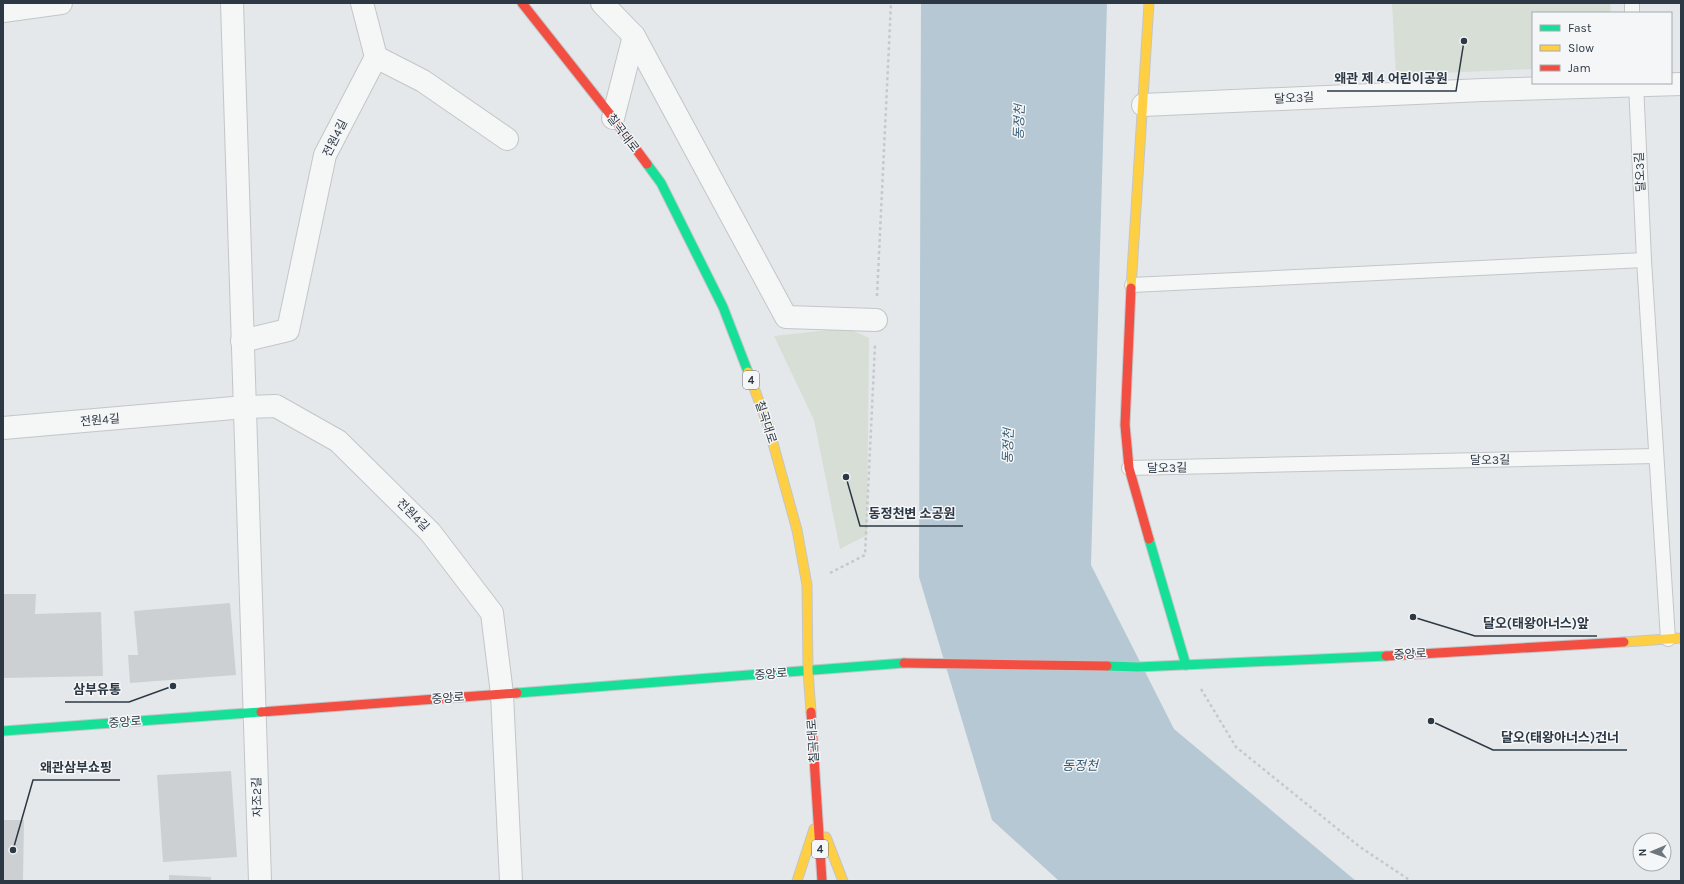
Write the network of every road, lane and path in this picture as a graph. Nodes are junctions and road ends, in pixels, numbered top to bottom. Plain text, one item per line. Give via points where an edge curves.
1 (61, 3) edge
2 (232, 3) edge
3 (362, 3) edge
4 (522, 3) edge
5 (602, 3) edge
6 (1149, 3) edge
7 (3, 11) edge
8 (634, 36) junction
9 (376, 57) junction
10 (1636, 84) edge
11 (1681, 84) edge
12 (1144, 105) junction
13 (613, 118) junction
14 (507, 139) dead end
15 (1644, 260) junction
16 (1132, 285) junction
17 (876, 320) dead end
18 (242, 341) junction
19 (244, 407) junction
20 (3, 428) edge
21 (1655, 456) junction
22 (1129, 468) junction
23 (1674, 638) edge
24 (1186, 665) junction
25 (808, 671) junction
26 (502, 694) junction
27 (254, 712) junction
28 (3, 731) edge
29 (818, 817) junction
30 (260, 881) edge
31 (511, 881) edge
32 (797, 881) edge
33 (822, 881) edge
34 (843, 881) edge
35 (1411, 881) edge

1 - 7 street
2 - 18 street
3 - 9 street
4 - 13 street, 칠곡대로 / 4
5 - 8 street
6 - 12 street, 달오3길
8 - 13 street
8 - 17 street via 786,317
9 - 14 street via 423,82
9 - 18 street, 전원4길 via 325,155 288,330
10 - 11 street
10 - 12 street, 달오3길
10 - 15 lane, 달오3길
12 - 16 street, 달오3길
13 - 25 street, 칠곡대로 / 4 via 664,190 723,307 768,425 797,530 807,585
15 - 16 lane
15 - 21 lane, 달오3길
16 - 22 street, 달오3길 via 1125,425
18 - 19 street
19 - 20 street, 전원4길
19 - 26 street, 전원4길 via 276,406 338,441 430,532 492,613
19 - 27 street
21 - 22 lane, 달오3길
21 - 23 lane
22 - 24 street, 달오3길
23 - 24 street, 중앙로 via 1411,655
24 - 25 street, 중앙로 via 1138,667 892,663
24 - 35 path via 1236,746 1360,847
25 - 26 street, 중앙로
25 - 29 street, 칠곡대로 / 4
26 - 27 street, 중앙로
26 - 31 street, 전원4길
27 - 28 street, 중앙로
27 - 30 street, 자조2길
29 - 32 street
29 - 33 street, 칠곡대로 / 4
29 - 34 street

